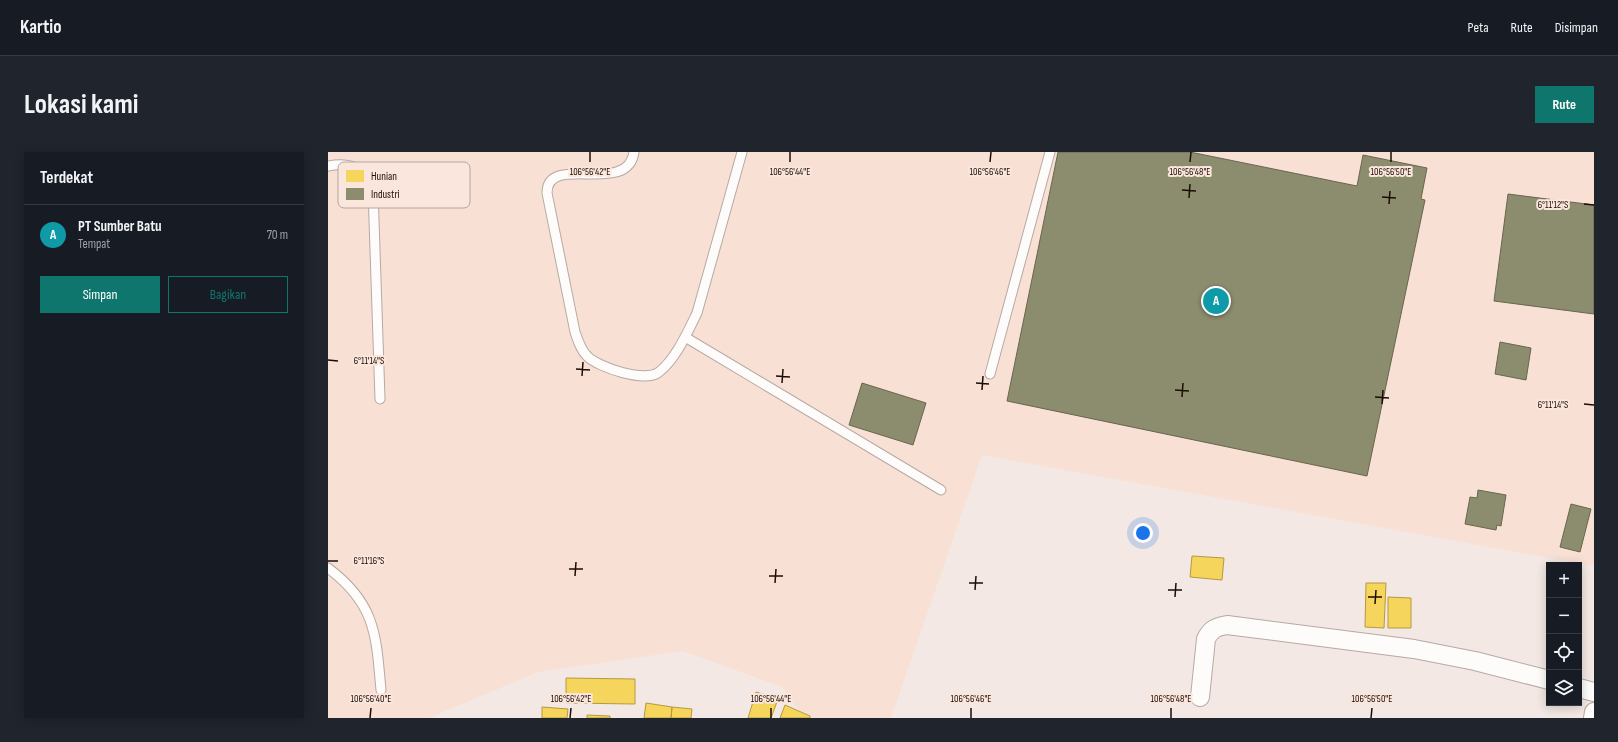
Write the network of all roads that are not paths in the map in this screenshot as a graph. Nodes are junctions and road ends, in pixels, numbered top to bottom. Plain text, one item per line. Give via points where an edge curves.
1 (634, 152) edge
2 (742, 152) edge
3 (1050, 152) edge
4 (338, 164) edge
5 (581, 165) dead end
6 (328, 166) edge
7 (556, 167) dead end
8 (374, 208) edge
9 (685, 336) junction
10 (990, 374) dead end
11 (380, 399) dead end
12 (940, 490) dead end
13 (328, 568) edge
14 (1546, 679) edge
15 (1582, 689) edge
16 (381, 690) dead end
17 (1594, 692) edge
18 (1200, 697) dead end
19 (1594, 712) edge
20 (1593, 718) edge

1 - 5 lane via 629,165 622,168
2 - 9 lane via 705,288 697,313
3 - 10 lane
4 - 6 lane
7 - 9 lane via 550,174 547,193 575,332 587,356 596,364 614,371 655,375 670,359
8 - 11 lane
9 - 12 lane
13 - 16 lane via 354,591 373,624
14 - 18 street via 1414,649 1227,625 1216,627 1209,632
15 - 17 street
19 - 20 street

